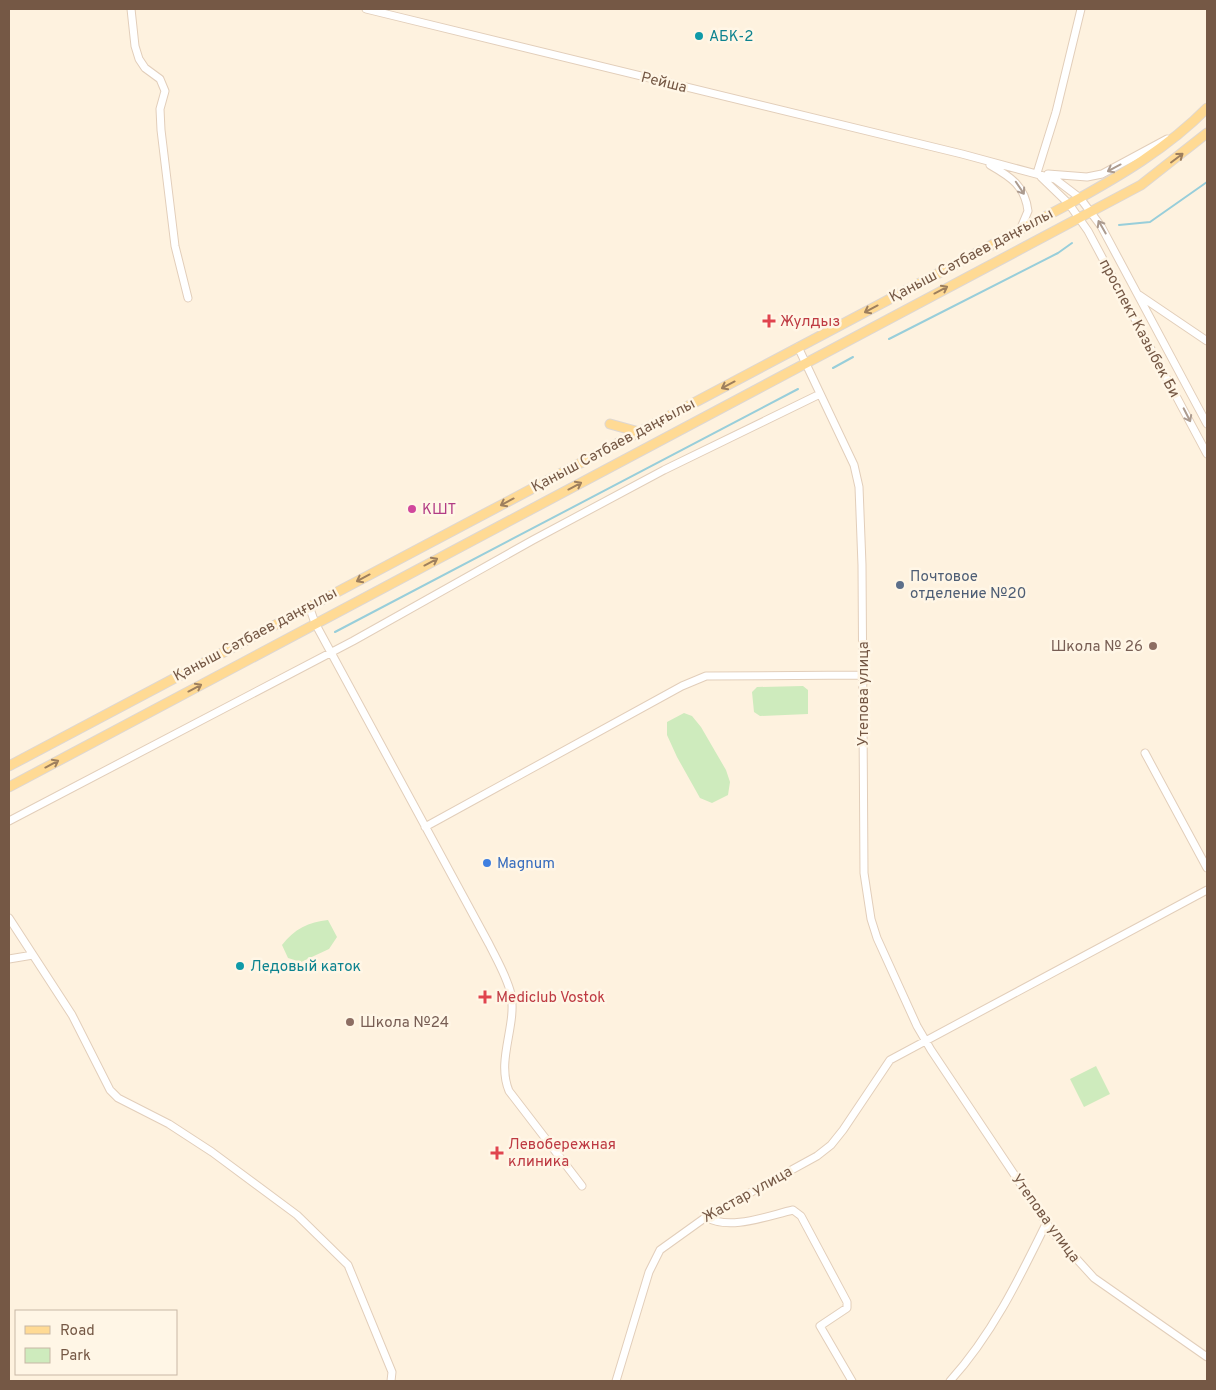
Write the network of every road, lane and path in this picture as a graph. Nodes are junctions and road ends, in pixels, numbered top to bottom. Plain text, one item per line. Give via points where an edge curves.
1 (131, 9) edge
2 (366, 9) edge
3 (1081, 9) edge
4 (1207, 108) edge
5 (1187, 128) junction
6 (1207, 133) edge
7 (984, 160) junction
8 (1037, 173) junction
9 (1080, 198) junction
10 (1069, 204) junction
11 (1092, 211) junction
12 (1080, 218) junction
13 (1020, 230) junction
14 (1139, 294) junction
15 (188, 298) dead end
16 (1207, 341) edge
17 (798, 347) junction
18 (806, 363) junction
19 (820, 394) junction
20 (610, 424) dead end
21 (1207, 424) edge
22 (639, 432) junction
23 (1207, 454) edge
24 (309, 606) junction
25 (316, 623) junction
26 (332, 653) junction
27 (862, 675) junction
28 (1145, 753) dead end
29 (9, 766) edge
30 (9, 787) edge
31 (9, 821) edge
32 (425, 827) junction
33 (1207, 868) edge
34 (1207, 890) edge
35 (9, 918) edge
36 (33, 955) junction
37 (9, 959) edge
38 (927, 1040) junction
39 (582, 1186) dead end
40 (706, 1216) junction
41 (1047, 1222) junction
42 (1207, 1357) edge
43 (391, 1381) edge
44 (616, 1381) edge
45 (852, 1381) edge
46 (950, 1381) edge

1 - 15 street via 134,40 140,59 144,68 160,80 165,91 160,109 161,130 175,246
2 - 7 street, Рейша
3 - 8 street
4 - 5 main road, Қаныш Сәтбаев даңғылы
5 -> 8 street via 1102,174 1087,177
5 - 9 main road, Қаныш Сәтбаев даңғылы
11 -> 6 main road, Қаныш Сәтбаев даңғылы via 1141,185
7 - 8 street, Рейша
7 -> 13 street via 1014,179 1022,189 1028,211
8 - 9 street, проспект Казыбек Би via 1055,180
8 - 10 street, проспект Казыбек Би
9 - 10 main road, Қаныш Сәтбаев даңғылы
9 - 11 street, проспект Казыбек Би
10 - 12 street, проспект Казыбек Би
10 - 13 main road, Қаныш Сәтбаев даңғылы
11 - 12 main road, Қаныш Сәтбаев даңғылы
14 -> 11 street, проспект Казыбек Би
18 -> 12 main road, Қаныш Сәтбаев даңғылы
12 -> 23 street, проспект Казыбек Би
13 -> 17 main road, Қаныш Сәтбаев даңғылы
14 - 16 street
14 - 21 street, проспект Казыбек Би
17 - 18 street, Утепова улица
17 -> 22 main road, Қаныш Сәтбаев даңғылы
18 - 19 street, Утепова улица
25 -> 18 main road, Қаныш Сәтбаев даңғылы
19 - 26 street via 655,475
19 - 27 street, Утепова улица via 854,466 858,487
20 - 22 main road
22 -> 24 main road, Қаныш Сәтбаев даңғылы
24 - 25 street
24 - 29 main road, Қаныш Сәтбаев даңғылы
25 - 26 street
30 -> 25 main road, Қаныш Сәтбаев даңғылы
26 - 31 street
26 - 32 street
27 - 32 street via 706,676
27 - 38 street, Утепова улица via 864,873 871,919 886,960 917,1026
28 - 33 street
32 - 39 street via 489,944 511,995 504,1079
34 - 38 street
35 - 36 street
36 - 37 street
36 - 43 street via 72,1015 110,1090 118,1098 169,1124 212,1152 297,1215 348,1265 392,1372
38 - 40 street, Жастар улица via 890,1060 831,1145 817,1156
38 - 41 street, Утепова улица
40 - 44 street, Жастар улица via 660,1250 649,1272
40 - 45 street via 715,1222 732,1223 792,1210 801,1216 847,1302 847,1308 820,1326
41 - 42 street, Утепова улица via 1094,1278
41 - 46 street via 1012,1293 964,1366

